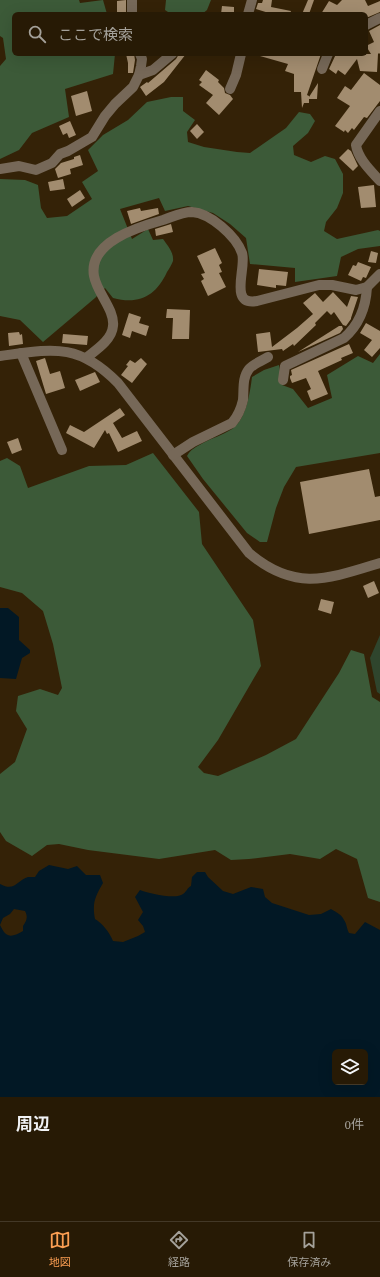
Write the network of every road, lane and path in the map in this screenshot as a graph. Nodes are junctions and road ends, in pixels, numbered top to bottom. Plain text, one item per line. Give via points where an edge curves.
1 (132, 0) edge
2 (252, 0) edge
3 (132, 12) edge
4 (249, 12) edge
5 (380, 18) edge
6 (368, 24) edge
7 (141, 56) edge
8 (170, 56) edge
9 (241, 56) edge
10 (327, 56) edge
11 (322, 69) dead end
12 (139, 75) junction
13 (230, 89) dead end
14 (380, 111) edge
15 (0, 169) edge
16 (380, 181) edge
17 (380, 274) edge
18 (366, 286) junction
19 (21, 353) junction
20 (0, 356) edge
21 (268, 357) dead end
22 (86, 358) junction
23 (283, 380) dead end
24 (62, 450) dead end
25 (173, 455) junction
26 (380, 563) edge

1 - 3 street
2 - 4 street
5 - 6 street
7 - 12 street
8 - 12 street via 153,70
9 - 13 street
10 - 11 street
12 - 15 street via 133,86 114,104 92,137 60,154 52,163 36,170 18,166
14 - 16 street via 356,145 361,159
17 - 18 street
18 - 22 street via 356,290 319,285 257,301 246,300 241,293 243,260 238,245 215,221 194,212 185,213 144,225 117,237 98,255 93,268 94,277 110,312 113,327 112,333 104,343
18 - 23 street via 362,312 350,333 285,366
19 - 20 street
19 - 22 street via 54,350
19 - 24 street
21 - 25 street via 250,368 246,374 243,399 237,418
22 - 25 street via 99,365 118,383
25 - 26 street via 249,553 261,564 287,576 315,579 338,576

